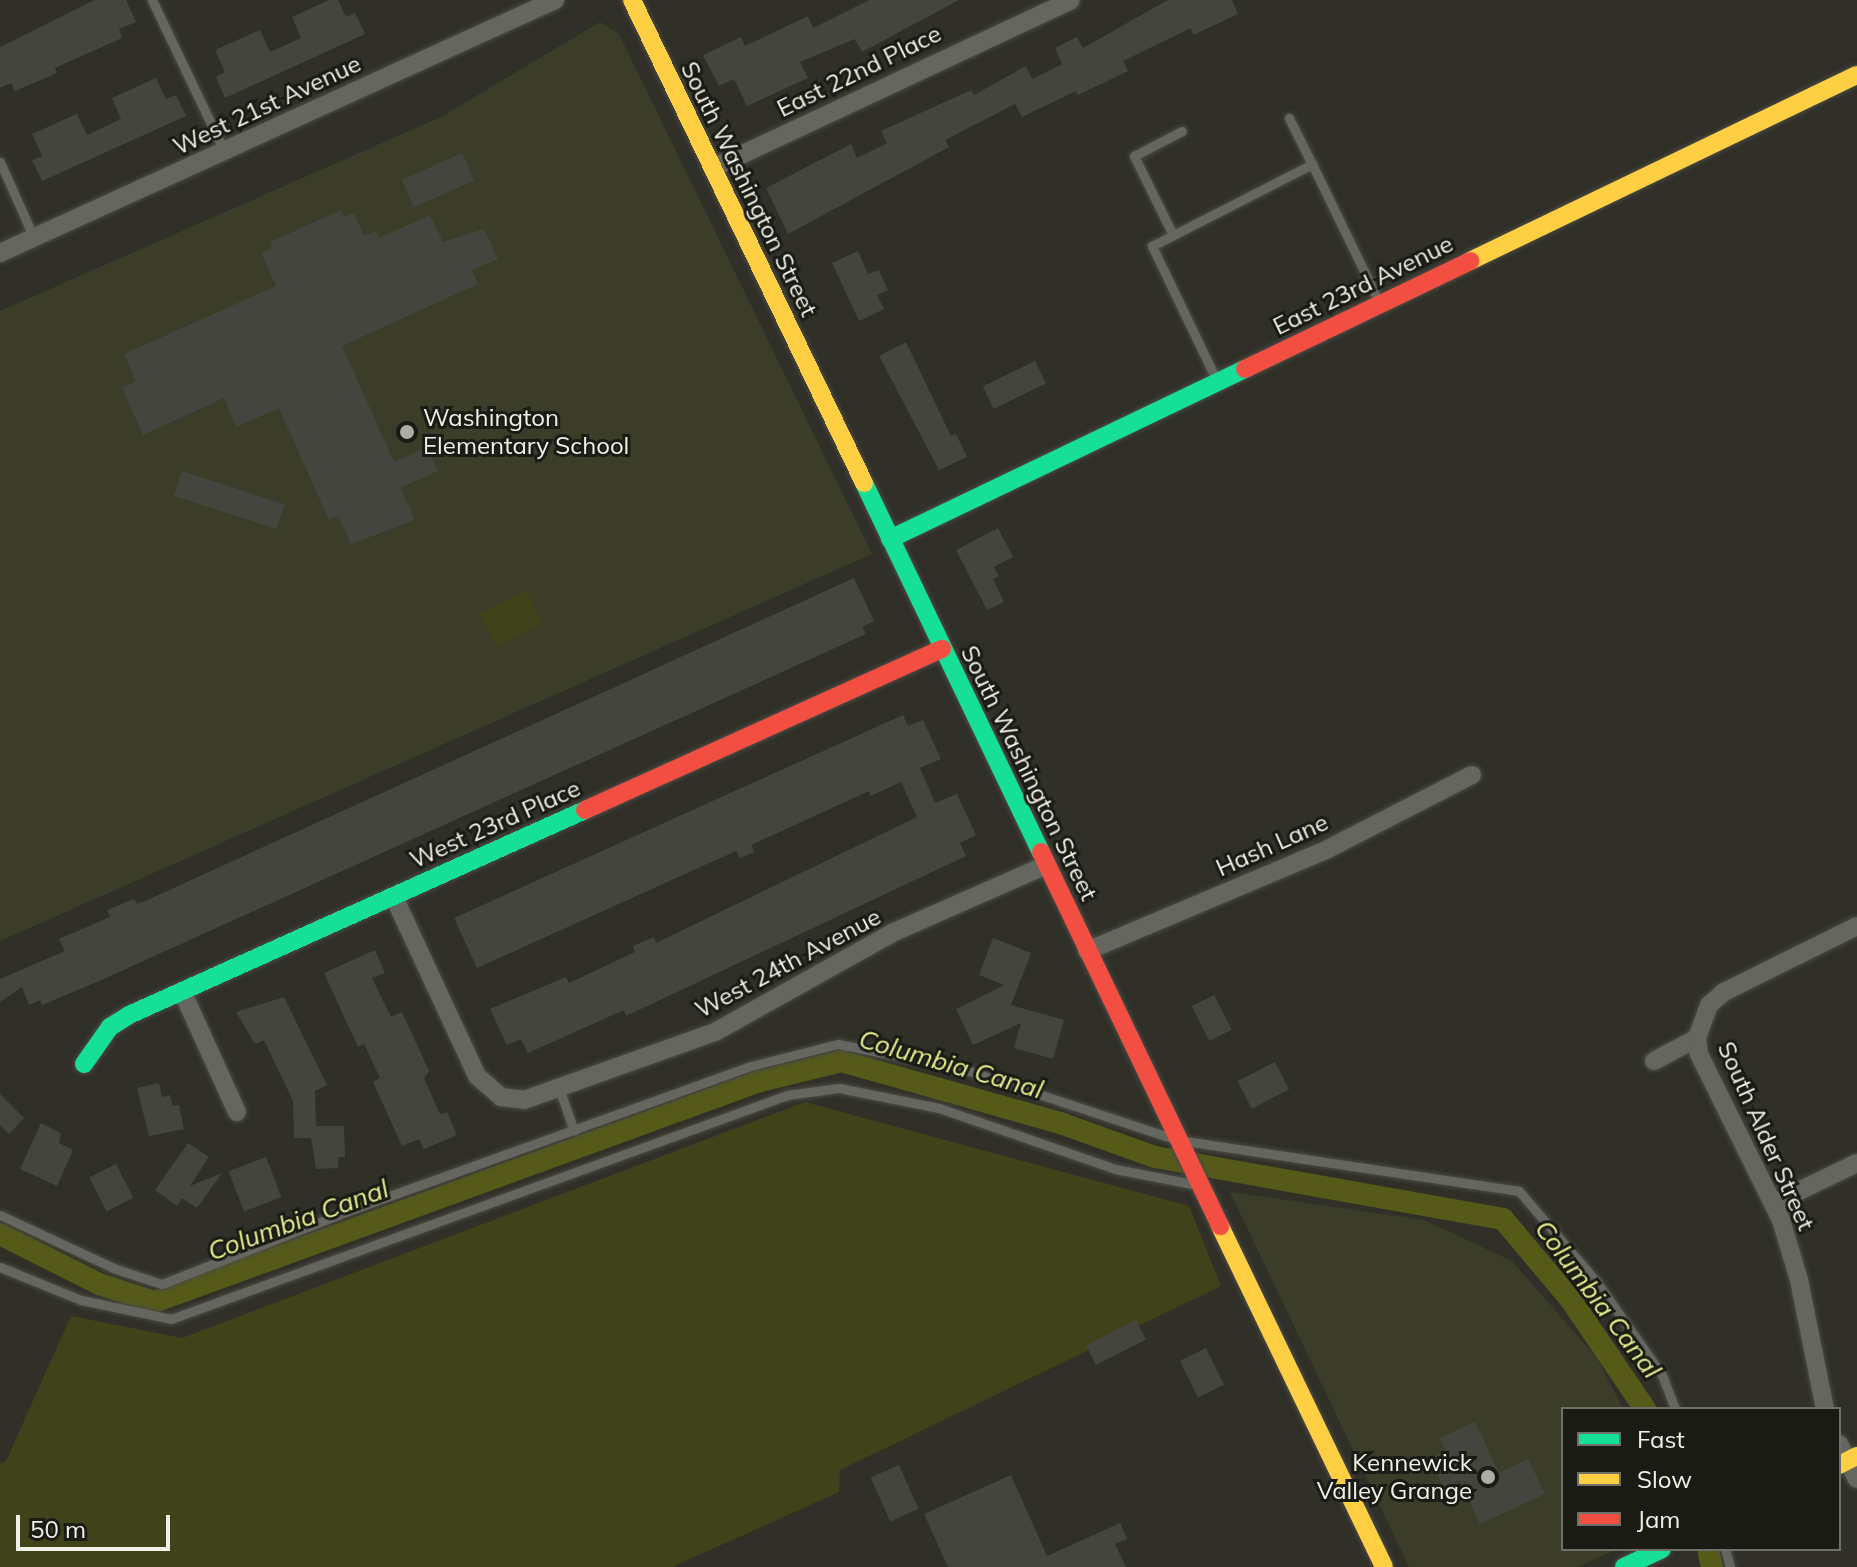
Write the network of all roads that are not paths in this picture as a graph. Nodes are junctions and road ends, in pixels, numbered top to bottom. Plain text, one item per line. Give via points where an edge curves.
1 (152, 0) edge
2 (555, 0) edge
3 (632, 0) edge
4 (1071, 0) edge
5 (1857, 75) edge
6 (1289, 118) dead end
7 (1182, 131) dead end
8 (224, 151) junction
9 (0, 162) edge
10 (1312, 164) junction
11 (713, 168) junction
12 (1173, 235) junction
13 (34, 238) junction
14 (0, 253) edge
15 (1380, 303) junction
16 (1218, 382) junction
17 (890, 539) junction
18 (942, 649) junction
19 (1472, 775) dead end
20 (1046, 865) junction
21 (394, 897) junction
22 (1857, 926) edge
23 (1087, 951) junction
24 (182, 991) junction
25 (1698, 1031) junction
26 (1654, 1061) dead end
27 (84, 1064) dead end
28 (560, 1091) junction
29 (237, 1112) dead end
30 (574, 1131) junction
31 (1189, 1163) junction
32 (1857, 1163) edge
33 (1774, 1203) junction
34 (0, 1215) edge
35 (0, 1267) edge
36 (1674, 1407) edge
37 (1825, 1407) edge
38 (1846, 1457) edge
39 (1857, 1479) edge
40 (1658, 1551) edge
41 (1384, 1567) edge
42 (1624, 1567) edge

1 - 8 lane
2 - 8 street, West 21st Avenue
3 - 11 street, South Washington Street
4 - 11 street, East 22nd Place
5 - 15 street, East 23rd Avenue
6 - 10 lane
7 - 12 lane via 1134,156
8 - 13 street, West 21st Avenue
9 - 13 lane
10 - 12 lane
10 - 15 lane
11 - 17 street, South Washington Street
12 - 16 lane via 1152,246
13 - 14 street, West 21st Avenue
15 - 16 street, East 23rd Avenue
16 - 17 street, East 23rd Avenue
17 - 18 street, South Washington Street
18 - 20 street, South Washington Street
18 - 21 street, West 23rd Place
19 - 23 street, Hash Lane via 1328,849
20 - 23 street, South Washington Street
20 - 28 street, West 24th Avenue via 892,933 737,1022
21 - 24 street, West 23rd Place
21 - 28 street, West 24th Avenue via 477,1076 501,1097 524,1100
22 - 25 street via 1724,992
23 - 31 street, South Washington Street
24 - 27 street, West 23rd Place via 110,1027
24 - 29 street
25 - 26 street
25 - 33 street, South Alder Street via 1699,1054
28 - 30 lane
30 - 31 lane via 751,1066 838,1044 963,1069
30 - 34 lane via 162,1284 116,1269
31 - 35 lane via 1115,1169 939,1108 839,1088 787,1095 171,1319 81,1300
31 - 36 lane via 1519,1191 1596,1281 1662,1375
31 - 41 street, South Washington Street
32 - 33 street
33 - 37 street, South Alder Street via 1799,1280
38 - 39 street
40 - 42 street

